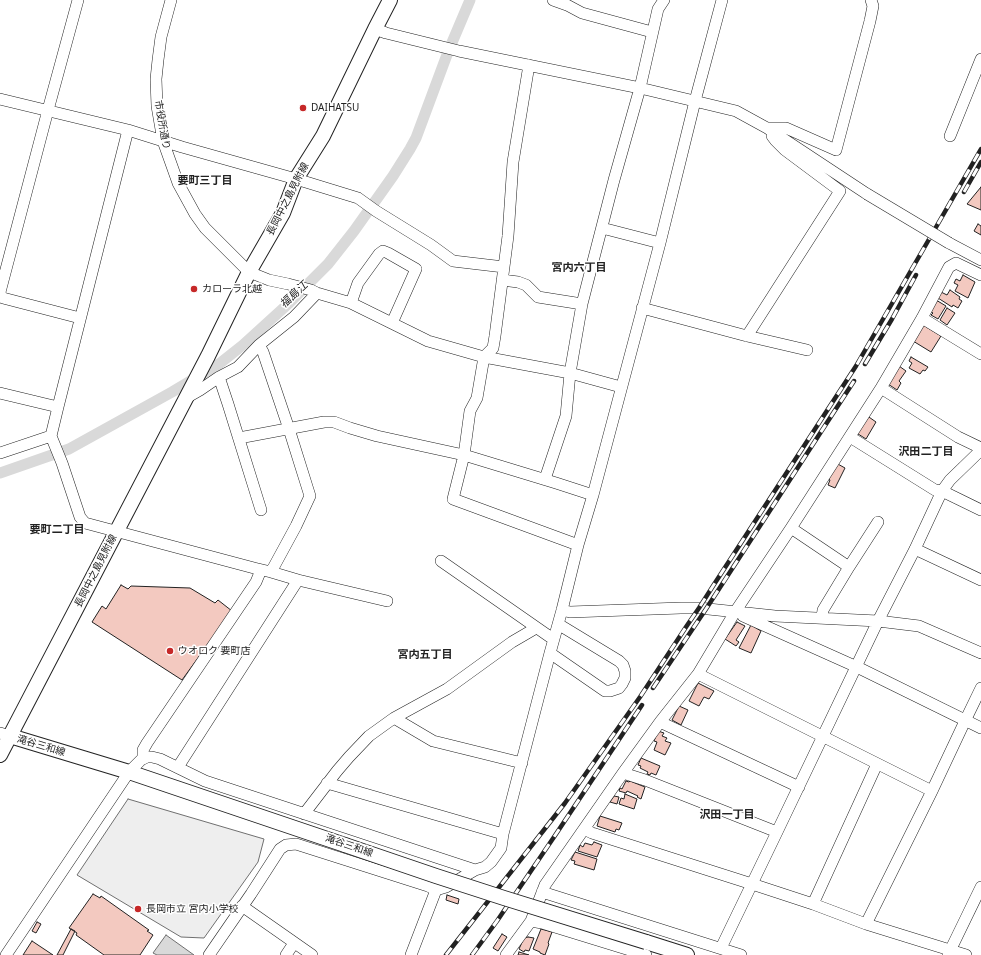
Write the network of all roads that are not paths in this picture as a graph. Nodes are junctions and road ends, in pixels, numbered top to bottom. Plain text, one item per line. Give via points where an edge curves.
1 (78, 0) edge
2 (171, 0) edge
3 (390, 0) edge
4 (553, 0) edge
5 (664, 0) edge
6 (722, 0) edge
7 (871, 0) edge
8 (374, 29) junction
9 (652, 32) junction
10 (981, 59) edge
11 (529, 65) junction
12 (640, 88) junction
13 (0, 99) edge
14 (695, 101) junction
15 (48, 110) junction
16 (767, 128) junction
17 (128, 130) junction
18 (950, 136) dead end
19 (163, 141) junction
20 (296, 179) junction
21 (602, 228) junction
22 (660, 244) junction
23 (981, 260) edge
24 (504, 268) junction
25 (248, 272) junction
26 (981, 275) edge
27 (502, 280) junction
28 (314, 292) junction
29 (0, 293) edge
30 (351, 303) junction
31 (582, 304) junction
32 (642, 308) junction
33 (80, 318) junction
34 (922, 318) junction
35 (392, 323) junction
36 (747, 336) junction
37 (259, 345) junction
38 (807, 350) dead end
39 (981, 354) edge
40 (484, 357) junction
41 (570, 373) junction
42 (219, 377) junction
43 (621, 387) junction
44 (881, 388) junction
45 (0, 393) edge
46 (189, 393) junction
47 (58, 407) junction
48 (289, 429) junction
49 (850, 437) junction
50 (239, 438) junction
51 (53, 440) junction
52 (981, 449) edge
53 (0, 452) edge
54 (464, 455) junction
55 (545, 479) junction
56 (942, 491) junction
57 (593, 495) junction
58 (261, 510) dead end
59 (981, 510) edge
60 (878, 522) dead end
61 (791, 528) junction
62 (117, 531) junction
63 (578, 545) junction
64 (915, 549) junction
65 (441, 561) dead end
66 (849, 567) junction
67 (266, 571) junction
68 (298, 580) junction
69 (981, 580) edge
70 (387, 601) dead end
71 (562, 610) junction
72 (735, 612) junction
73 (822, 618) junction
74 (878, 621) junction
75 (558, 624) junction
76 (536, 628) junction
77 (553, 639) junction
78 (550, 653) junction
79 (981, 654) edge
80 (857, 667) junction
81 (698, 674) junction
82 (981, 688) edge
83 (394, 718) junction
84 (964, 721) junction
85 (660, 722) junction
86 (981, 728) edge
87 (5, 734) edge
88 (823, 736) junction
89 (0, 755) edge
90 (143, 759) junction
91 (522, 763) junction
92 (877, 764) junction
93 (178, 767) junction
94 (129, 772) junction
95 (623, 773) junction
96 (327, 783) junction
97 (799, 787) junction
98 (932, 791) junction
99 (304, 814) junction
100 (584, 829) junction
101 (777, 832) junction
102 (503, 834) junction
103 (475, 870) junction
104 (752, 884) junction
105 (981, 887) edge
106 (436, 890) junction
107 (542, 892) junction
108 (813, 904) junction
109 (242, 906) junction
110 (531, 921) junction
111 (866, 924) junction
112 (294, 943) junction
113 (721, 948) junction
114 (646, 949) edge
115 (950, 952) edge
116 (6, 955) edge
117 (209, 955) edge
118 (286, 955) edge
119 (312, 955) edge
120 (411, 955) edge
121 (506, 955) edge
122 (688, 955) edge
123 (741, 955) edge
124 (966, 955) edge

1 - 15 street
2 - 19 street, 市役所通り via 161,37 156,80
3 - 8 main road, 長岡中之島見附線
4 - 9 street via 582,13
5 - 9 street via 658,9
6 - 14 street
7 - 16 street via 873,6 870,21 836,150 786,128
8 - 11 street via 459,51
8 - 20 main road, 長岡中之島見附線 via 323,136
9 - 12 street
10 - 18 street
11 - 12 street
11 - 24 street via 513,162
12 - 14 street
12 - 21 street
13 - 15 street
14 - 16 street via 736,111
14 - 22 street
15 - 17 street
15 - 29 street
16 - 23 street, bridge via 867,194
16 - 36 street via 786,150 840,191
17 - 19 street
17 - 33 street
19 - 20 street
19 - 25 street, 市役所通り via 178,183 195,214 205,228
20 - 24 street via 358,198 453,261
20 - 25 main road, 長岡中之島見附線 via 283,213
21 - 22 street
21 - 31 street
22 - 32 street
24 - 27 street
25 - 28 street
25 - 46 main road, 長岡中之島見附線
26 - 34 street via 956,263 949,267
27 - 31 street via 526,285 538,297
27 - 40 street via 493,348
28 - 30 street
28 - 37 street via 294,317
29 - 33 street via 3,298
30 - 35 street
30 - 35 street via 358,283 379,254 388,253 416,269
31 - 41 street
32 - 36 street
32 - 43 street
33 - 47 street
34 - 39 street
34 - 44 street
35 - 40 street via 428,340
36 - 38 street
37 - 42 street via 238,367
37 - 48 street
40 - 41 street
40 - 54 street via 477,398 470,411
41 - 43 street
41 - 55 street via 566,416
42 - 46 street via 200,390
42 - 50 street
43 - 57 street
44 - 49 street
44 - 52 street
45 - 47 street
46 - 62 main road, 長岡中之島見附線
47 - 51 street
48 - 50 street
48 - 54 street via 334,422 377,436
48 - 67 street via 310,496 296,526
49 - 56 street via 935,490
49 - 61 street
50 - 58 street
51 - 53 street
51 - 62 street via 80,516 85,523
52 - 56 street
54 - 55 street
54 - 63 street via 453,499
55 - 57 street
56 - 59 street
56 - 64 street
57 - 63 street
60 - 66 street
61 - 66 street
61 - 72 street
62 - 67 street
62 - 87 main road, 長岡中之島見附線
63 - 71 street
64 - 69 street
64 - 74 street
65 - 76 street
66 - 73 street via 823,610
67 - 68 street
67 - 90 street via 147,743 143,750
68 - 70 street
68 - 93 street
71 - 72 street via 570,612 681,608
71 - 75 street
72 - 73 street
72 - 80 street
72 - 81 street
73 - 74 street
74 - 79 street via 919,626
74 - 80 street
75 - 77 street
75 - 78 street via 619,661 625,670 625,678 618,688 605,691
76 - 77 street
76 - 83 street via 512,642 447,689
77 - 78 street
78 - 91 street
80 - 84 street
80 - 88 street
81 - 85 street
81 - 88 street
82 - 84 street
83 - 91 street via 433,741
83 - 96 street via 369,736
84 - 86 street
84 - 98 street
85 - 95 street
85 - 97 street
87 - 89 main road, 長岡中之島見附線
87 - 94 main road, 滝谷三和線
88 - 92 street
88 - 97 street
90 - 93 street via 152,757
90 - 94 street
91 - 102 street
92 - 98 street
92 - 108 street
93 - 99 street via 205,781
94 - 114 main road, 滝谷三和線, bridge via 489,893
94 - 116 street
95 - 100 street
95 - 101 street
96 - 99 street
96 - 102 street
97 - 101 street
98 - 111 street
99 - 103 street
100 - 104 street
100 - 107 street
101 - 104 street
102 - 103 street via 500,848 492,862
103 - 106 street
104 - 108 street
104 - 113 street
105 - 115 street
106 - 109 street via 296,844 280,848
106 - 120 street
107 - 110 street
107 - 113 street
108 - 111 street
109 - 112 street
109 - 117 street
110 - 114 street
110 - 121 street
111 - 115 street
112 - 118 street
112 - 119 street
113 - 123 street
114 - 122 main road, 滝谷三和線
115 - 124 street

